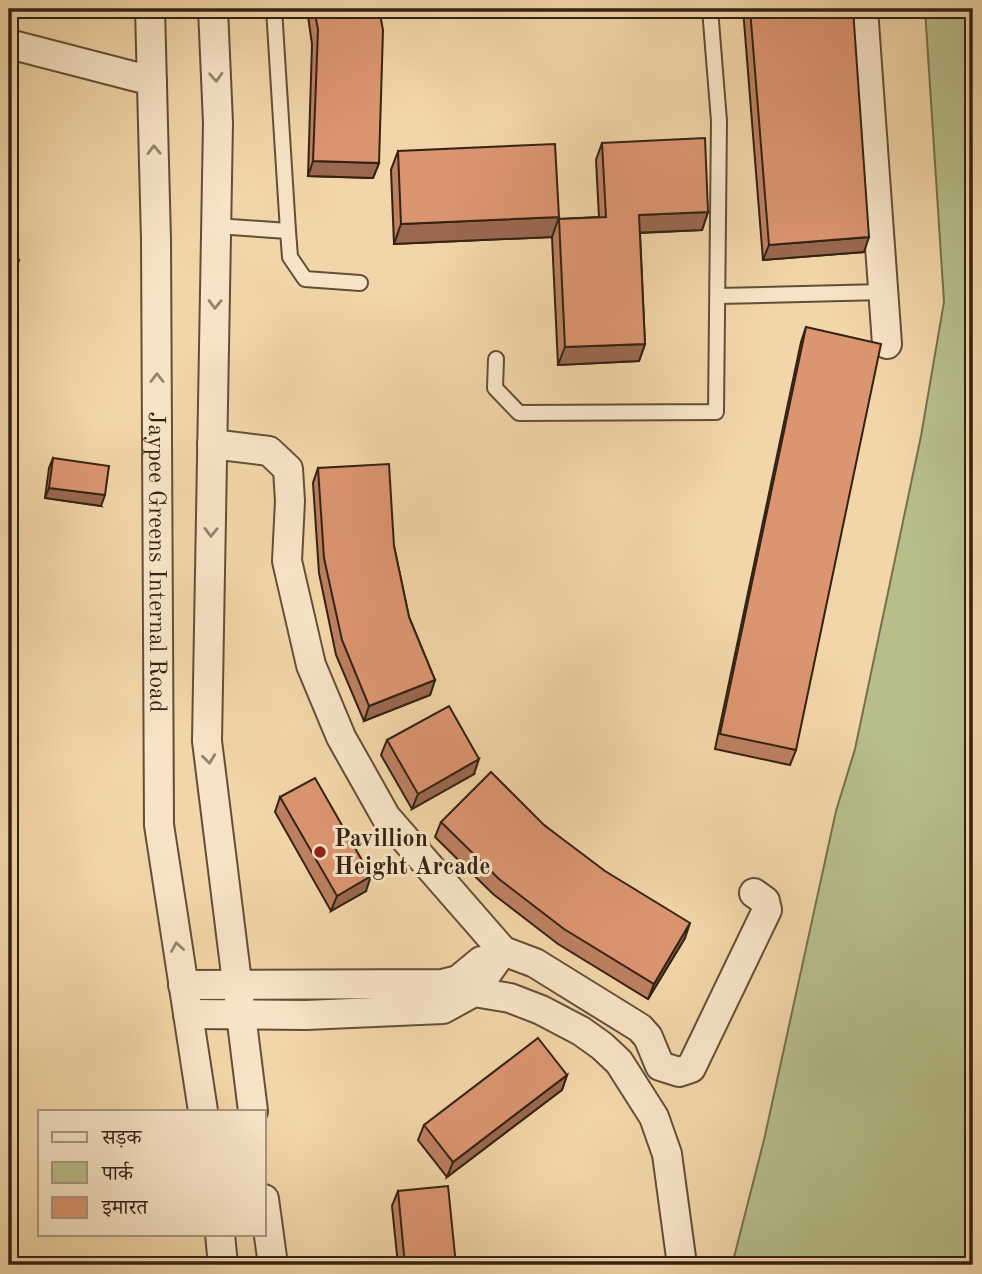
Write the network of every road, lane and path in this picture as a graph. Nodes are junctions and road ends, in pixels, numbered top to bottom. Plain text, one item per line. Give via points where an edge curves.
1 (150, 9) edge
2 (213, 9) edge
3 (274, 9) edge
4 (710, 9) edge
5 (863, 9) edge
6 (9, 44) edge
7 (152, 80) junction
8 (216, 226) junction
9 (288, 231) junction
10 (360, 283) dead end
11 (883, 292) junction
12 (718, 296) junction
13 (887, 344) dead end
14 (496, 359) dead end
15 (212, 444) junction
16 (754, 893) dead end
17 (500, 948) junction
18 (183, 985) junction
19 (237, 985) junction
20 (474, 992) junction
21 (188, 1014) junction
22 (240, 1014) junction
23 (203, 1110) edge
24 (253, 1110) edge
25 (266, 1214) edge
26 (220, 1236) edge
27 (223, 1265) edge
28 (273, 1265) edge
29 (682, 1265) edge

1 - 7 street, Jaypee Greens Internal Road
2 -> 8 street, Jaypee Greens Internal Road
3 - 9 lane
4 - 12 lane via 719,121
5 - 11 street
6 - 7 street
18 -> 7 street, Jaypee Greens Internal Road via 159,825
8 - 9 lane
8 -> 15 street, Jaypee Greens Internal Road
9 - 10 lane via 290,257 305,279
11 - 12 lane
11 - 13 street
12 - 14 lane via 716,412 519,413 495,388
15 - 17 street via 269,451 288,469 287,561 311,665 341,737 386,817
15 -> 19 street, Jaypee Greens Internal Road via 207,741
16 - 17 street via 765,901 767,910 691,1068 679,1072 660,1066 640,1028 535,963
17 - 19 street via 458,980 442,984
17 - 20 street
18 - 19 street
18 - 21 street, Jaypee Greens Internal Road
19 - 22 street, Jaypee Greens Internal Road
20 - 22 street via 443,1009 306,1016
20 - 29 street via 510,998 541,1010 581,1031 619,1062 654,1117 667,1154
21 - 22 street
21 - 23 street, Jaypee Greens Internal Road
22 - 24 street, Jaypee Greens Internal Road
25 - 28 street
26 - 27 street

